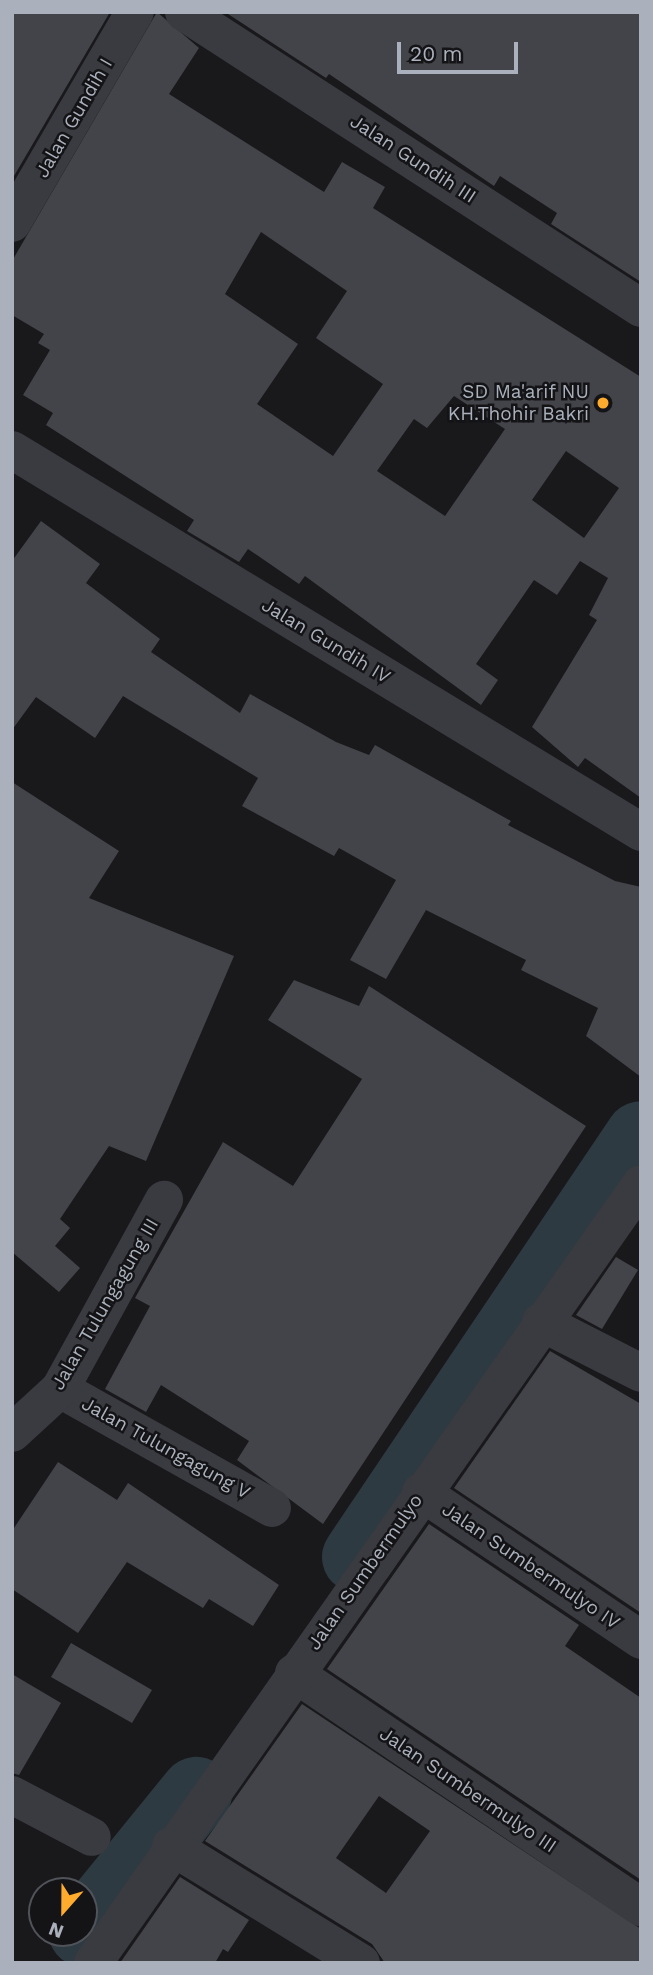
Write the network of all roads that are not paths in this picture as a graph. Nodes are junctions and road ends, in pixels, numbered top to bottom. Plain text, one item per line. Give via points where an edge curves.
1 (135, 12) edge
2 (184, 12) edge
3 (12, 223) edge
4 (641, 308) edge
5 (12, 450) edge
6 (641, 832) edge
7 (641, 1184) edge
8 (164, 1200) dead end
9 (541, 1322) junction
10 (641, 1373) edge
11 (60, 1389) junction
12 (12, 1433) edge
13 (421, 1492) junction
14 (272, 1508) dead end
15 (641, 1640) edge
16 (295, 1673) junction
17 (12, 1795) edge
18 (92, 1837) dead end
19 (172, 1846) junction
20 (641, 1907) edge
21 (93, 1963) edge
22 (361, 1963) edge

1 - 3 street, Jalan Gundih I
2 - 4 street, Jalan Gundih III
5 - 6 street, Jalan Gundih IV
7 - 9 street, Jalan Sumbermulyo
8 - 11 street, Jalan Tulungagung III
9 - 10 street
9 - 13 street, Jalan Sumbermulyo
11 - 12 street, Jalan Tulungagung III
11 - 14 street, Jalan Tulungagung V
13 - 15 street, Jalan Sumbermulyo IV
13 - 16 street, Jalan Sumbermulyo
16 - 19 street, Jalan Sumbermulyo
16 - 20 street, Jalan Sumbermulyo III
17 - 18 street
19 - 21 street, Jalan Sumbermulyo
19 - 22 street

